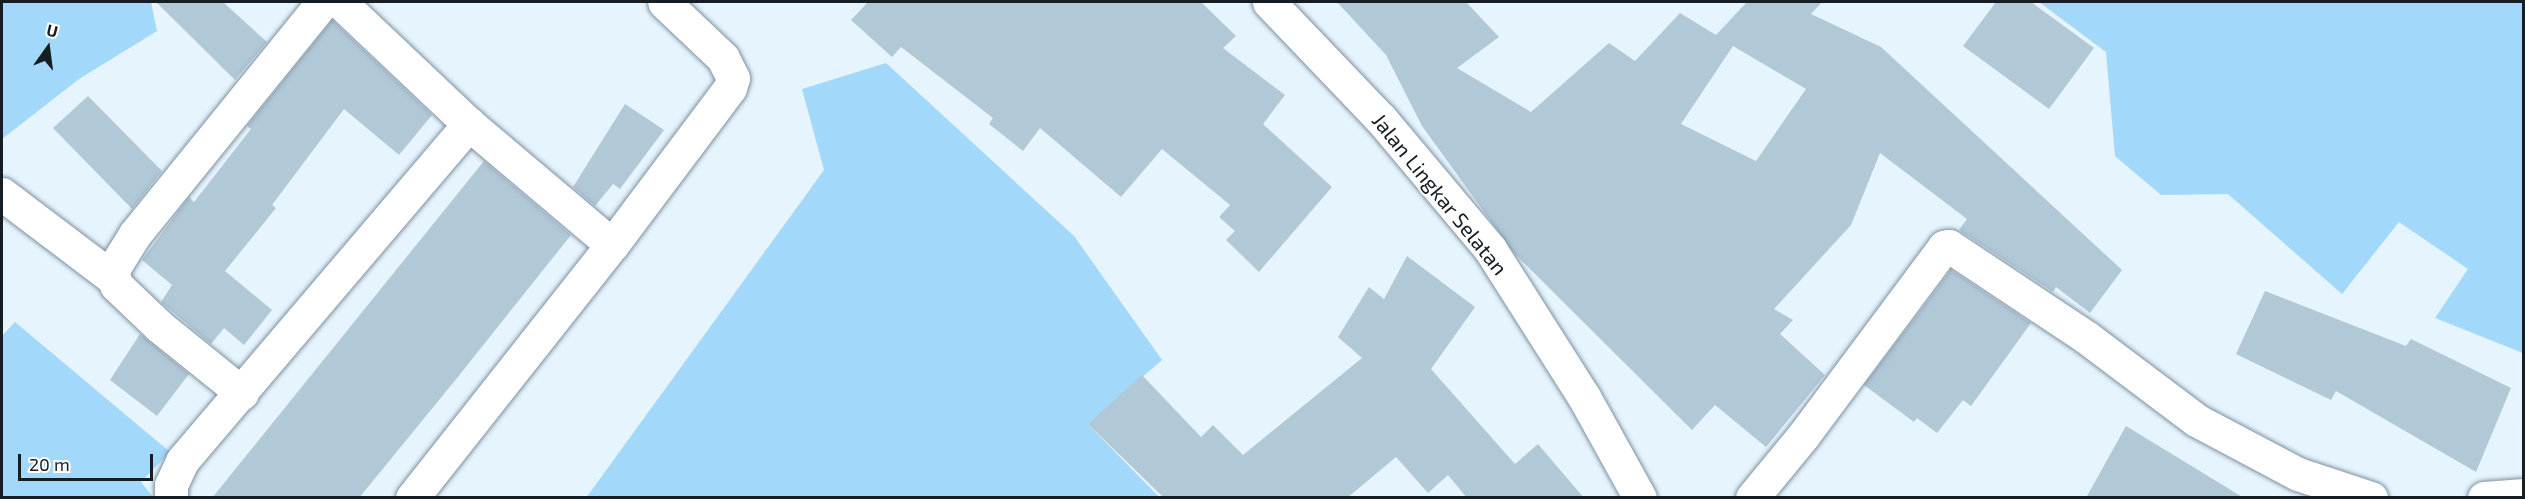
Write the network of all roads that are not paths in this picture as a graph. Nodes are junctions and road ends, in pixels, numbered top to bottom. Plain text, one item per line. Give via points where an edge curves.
1 (323, 2) edge
2 (340, 2) edge
3 (664, 2) edge
4 (1269, 2) edge
5 (469, 124) junction
6 (2, 194) edge
7 (612, 246) junction
8 (114, 279) junction
9 (242, 393) junction
10 (2523, 495) edge
11 (171, 498) edge
12 (412, 498) edge
13 (1641, 498) edge
14 (1752, 498) edge
15 (2371, 498) edge
16 (2484, 498) edge

1 - 8 street via 135,234 114,263
2 - 5 street
3 - 7 street via 723,58 732,83
4 - 13 street, Jalan Lingkar Selatan via 1381,119 1490,249 1584,397
5 - 7 street
5 - 9 street
6 - 8 street
7 - 12 street
8 - 9 street via 159,326
9 - 11 street via 182,461 171,485
10 - 16 street
14 - 15 street via 1946,246 2086,337 2196,420 2298,474

